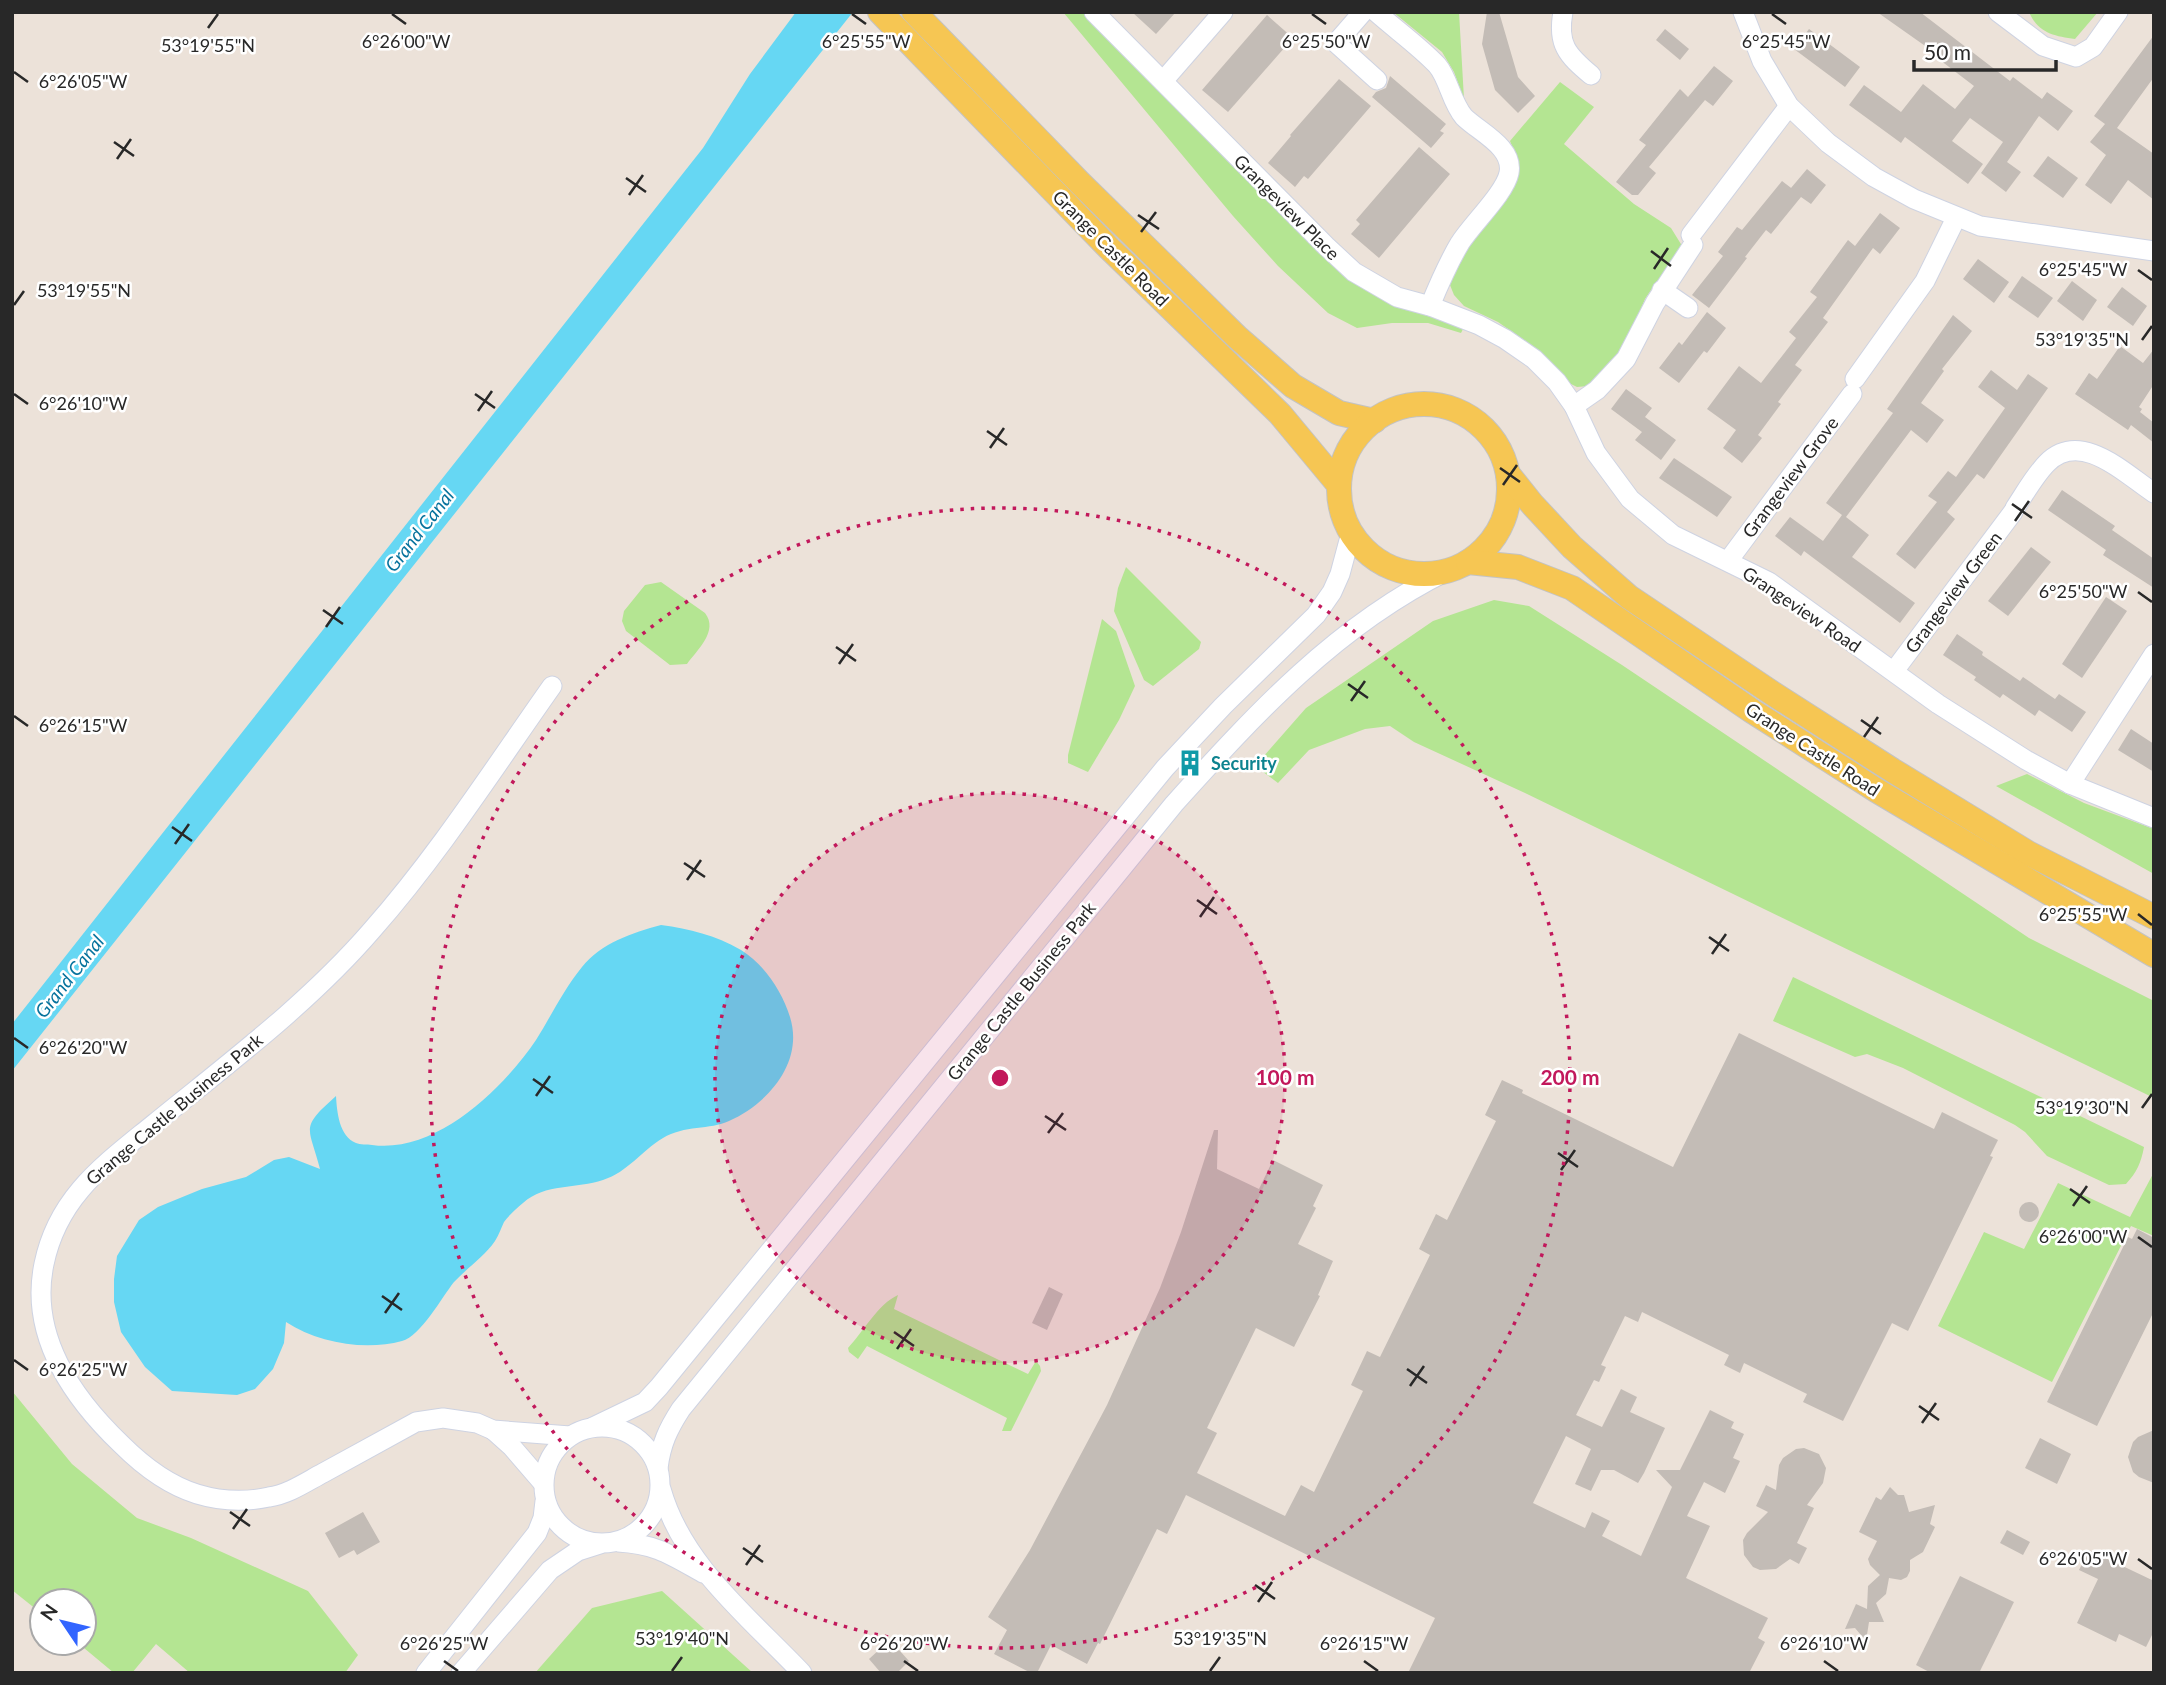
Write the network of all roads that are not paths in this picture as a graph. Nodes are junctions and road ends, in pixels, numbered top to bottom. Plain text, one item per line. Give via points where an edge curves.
1 (880, 12) edge
2 (1094, 12) edge
3 (1363, 12) edge
4 (1376, 12) edge
5 (1563, 12) edge
6 (1743, 12) edge
7 (1998, 12) edge
8 (2118, 12) edge
9 (1217, 14) edge
10 (918, 16) edge
11 (1591, 75) dead end
12 (1377, 80) dead end
13 (1163, 81) junction
14 (1789, 106) junction
15 (1956, 218) junction
16 (2154, 251) edge
17 (1662, 290) junction
18 (1430, 306) junction
19 (1688, 308) dead end
20 (1468, 320) joint
21 (1574, 406) junction
22 (1374, 421) junction
23 (1508, 474) junction
24 (1339, 485) junction
25 (2154, 493) edge
26 (1351, 533) junction
27 (1728, 561) junction
28 (1457, 566) junction
29 (2154, 654) edge
30 (1894, 671) junction
31 (552, 686) dead end
32 (2070, 784) junction
33 (2154, 818) edge
34 (2154, 917) edge
35 (2154, 955) edge
36 (593, 1427) junction
37 (493, 1430) junction
38 (570, 1436) junction
39 (658, 1468) junction
40 (660, 1488) junction
41 (544, 1492) junction
42 (609, 1543) junction
43 (710, 1577) junction
44 (426, 1673) edge
45 (461, 1673) edge
46 (802, 1673) edge

1 - 24 main road, Grange Castle Road via 1109,248 1280,414
2 - 13 street, Grangeview Place
3 - 12 street via 1336,43
4 - 18 street via 1438,67 1464,116 1502,149 1509,161 1502,187 1461,242
5 - 11 street via 1561,40
6 - 14 street via 1762,61
7 - 8 street via 2043,46 2076,57 2093,47
9 - 13 street
10 - 22 main road, Grange Castle Road via 1237,337 1293,386 1339,412
13 - 18 street, Grangeview Place via 1354,272 1397,297
14 - 15 street via 1874,177
14 - 17 street via 1692,240
15 - 16 street via 1980,226
15 - 27 street, Grangeview Grove via 1925,281
17 - 19 street
17 - 21 street via 1626,359 1597,390
18 - 20 street, Grangeview Place
20 - 21 street, Grangeview Road via 1534,359
21 - 27 street, Grangeview Road via 1596,453 1630,499 1673,536
22 - 23 main road, Grange Castle Road via 1393,409 1419,404 1449,407 1490,434
22 - 24 main road, Grange Castle Road via 1356,439
23 - 28 main road, Grange Castle Road via 1507,507 1498,531 1485,548
23 - 34 main road, Grange Castle Road via 1572,547 1629,597 1772,693 2028,853
24 - 26 main road, Grange Castle Road via 1341,508
25 - 30 street, Grangeview Green via 2081,450 2048,461
26 - 28 main road, Grange Castle Road via 1363,549 1398,570 1418,574
26 - 36 street, Grange Castle Business Park via 1332,592 1316,615 1165,768 659,1387 645,1402
27 - 30 street, Grangeview Road via 1769,582
28 - 35 main road, Grange Castle Road via 1518,567 1572,589 1865,783
28 - 39 street, Grange Castle Business Park via 1381,608 1311,662 1255,714 1174,804 681,1409 666,1431
29 - 32 street
30 - 32 street, Grangeview Road via 1982,734
31 - 37 street, Grange Castle Business Park via 430,858 371,932 281,1019 93,1175 60,1218 43,1269 43,1319 61,1370 79,1400 143,1463 174,1485 198,1494 224,1500 271,1497 431,1418 477,1423
32 - 33 street, Grangeview Road
36 - 38 street
36 - 39 street via 619,1429 636,1437
37 - 38 street, Grange Castle Business Park
37 - 41 street, Grange Castle Business Park via 512,1447
38 - 41 street via 547,1464
39 - 40 street
40 - 42 street via 657,1506 646,1524 633,1535
40 - 43 street via 680,1535
41 - 42 street via 554,1519 569,1534 586,1542
41 - 44 street via 537,1533
42 - 43 street via 660,1548
42 - 45 street via 578,1551 550,1570
43 - 46 street

